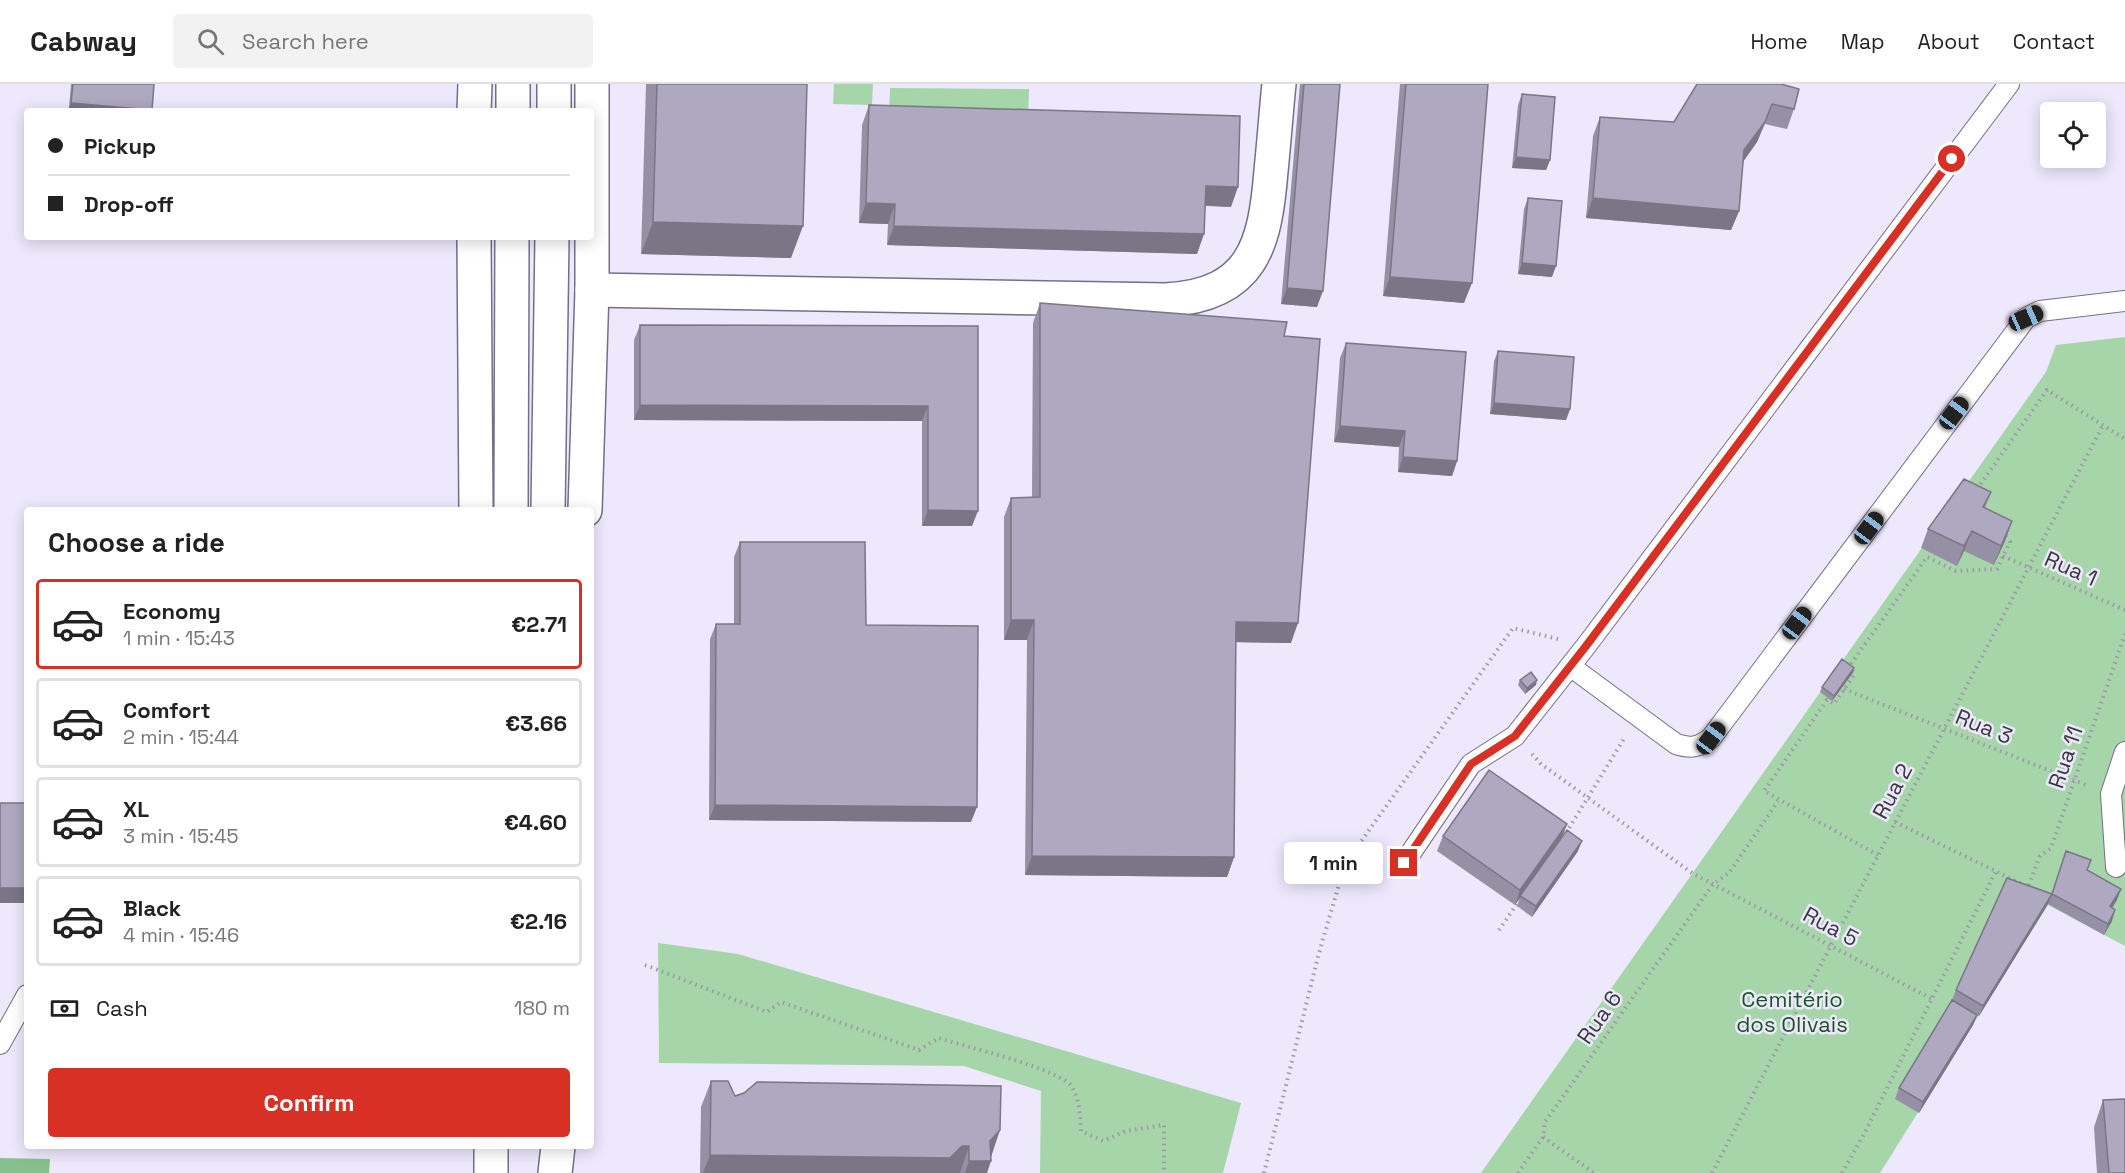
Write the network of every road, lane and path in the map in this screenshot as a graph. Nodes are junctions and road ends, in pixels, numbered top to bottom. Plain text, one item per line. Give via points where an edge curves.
1 (475, 84) edge
2 (513, 84) edge
3 (554, 84) edge
4 (592, 84) edge
5 (1279, 84) edge
6 (2009, 84) edge
7 (474, 108) edge
8 (513, 108) edge
9 (554, 108) edge
10 (592, 108) edge
11 (474, 240) edge
12 (512, 240) edge
13 (552, 240) edge
14 (592, 240) edge
15 (592, 290) junction
16 (2125, 301) edge
17 (2103, 425) junction
18 (2125, 439) edge
19 (1971, 498) edge
20 (476, 507) edge
21 (511, 507) edge
22 (548, 507) edge
23 (585, 507) edge
24 (1998, 525) edge
25 (2003, 556) junction
26 (2028, 567) junction
27 (2125, 610) edge
28 (2125, 634) edge
29 (1570, 666) junction
30 (1844, 689) junction
31 (1633, 712) junction
32 (1944, 728) junction
33 (1515, 736) junction
34 (2125, 752) edge
35 (2074, 780) junction
36 (2111, 794) junction
37 (1587, 797) junction
38 (1778, 801) junction
39 (1895, 822) junction
40 (1563, 838) edge
41 (1878, 855) junction
42 (1404, 863) dead end
43 (2116, 867) dead end
44 (1996, 871) junction
45 (1713, 884) junction
46 (1524, 893) edge
47 (1498, 930) dead end
48 (1831, 944) junction
49 (645, 965) dead end
50 (1932, 999) junction
51 (24, 1000) edge
52 (0, 1044) edge
53 (1543, 1137) junction
54 (491, 1149) edge
55 (558, 1149) edge
56 (491, 1173) edge
57 (555, 1173) edge
58 (1164, 1173) edge
59 (1518, 1173) edge
60 (1593, 1173) edge
61 (1712, 1173) edge
62 (1842, 1173) edge

1 - 7 main road
2 - 8 main road
3 - 9 main road
4 - 10 main road
5 - 15 main road via 1264,233 1247,264 1220,287 1203,294 1166,300
6 - 29 lane
11 - 20 main road
12 - 21 main road
13 - 22 main road
14 - 15 main road
15 - 23 main road
16 - 31 lane via 2040,311 2026,318 1711,738 1701,746 1676,744
17 - 18 path
17 - 19 path via 2047,390
17 - 26 path, Rua 2
24 - 25 path via 2010,542
25 - 26 path, Rua 1
25 - 30 path via 1997,569 1956,571 1928,557 1848,668 1854,675
26 - 27 path, Rua 1
26 - 32 path, Rua 2
28 - 35 path, Rua 11
29 - 31 lane
29 - 33 lane
30 - 32 path, Rua 3
30 - 38 path via 1834,704 1827,700 1764,791
31 - 37 path via 1627,735
32 - 35 path, Rua 3
32 - 39 path, Rua 2
33 - 37 path, Rua 5 via 1541,764
33 - 42 lane via 1471,764
34 - 36 lane
35 - 36 path, Rua 3
35 - 44 path, Rua 11 via 2051,848 2040,856 2028,887
36 - 43 lane
37 - 40 path
37 - 45 path, Rua 5
38 - 41 path
38 - 45 path, Rua 6 via 1729,873
39 - 41 path, Rua 2
39 - 44 path
41 - 48 path, Rua 2
44 - 50 path
45 - 48 path, Rua 5
45 - 53 path, Rua 6 via 1545,1122
46 - 47 path
48 - 50 path, Rua 5
48 - 61 path, Rua 2
49 - 58 path via 767,1012 781,1002 919,1050 939,1038 1054,1073 1072,1085 1080,1106 1082,1131 1103,1141 1126,1131 1164,1125
50 - 62 path
51 - 52 lane
53 - 59 path, Rua 6
53 - 60 path
54 - 56 main road
55 - 57 main road

